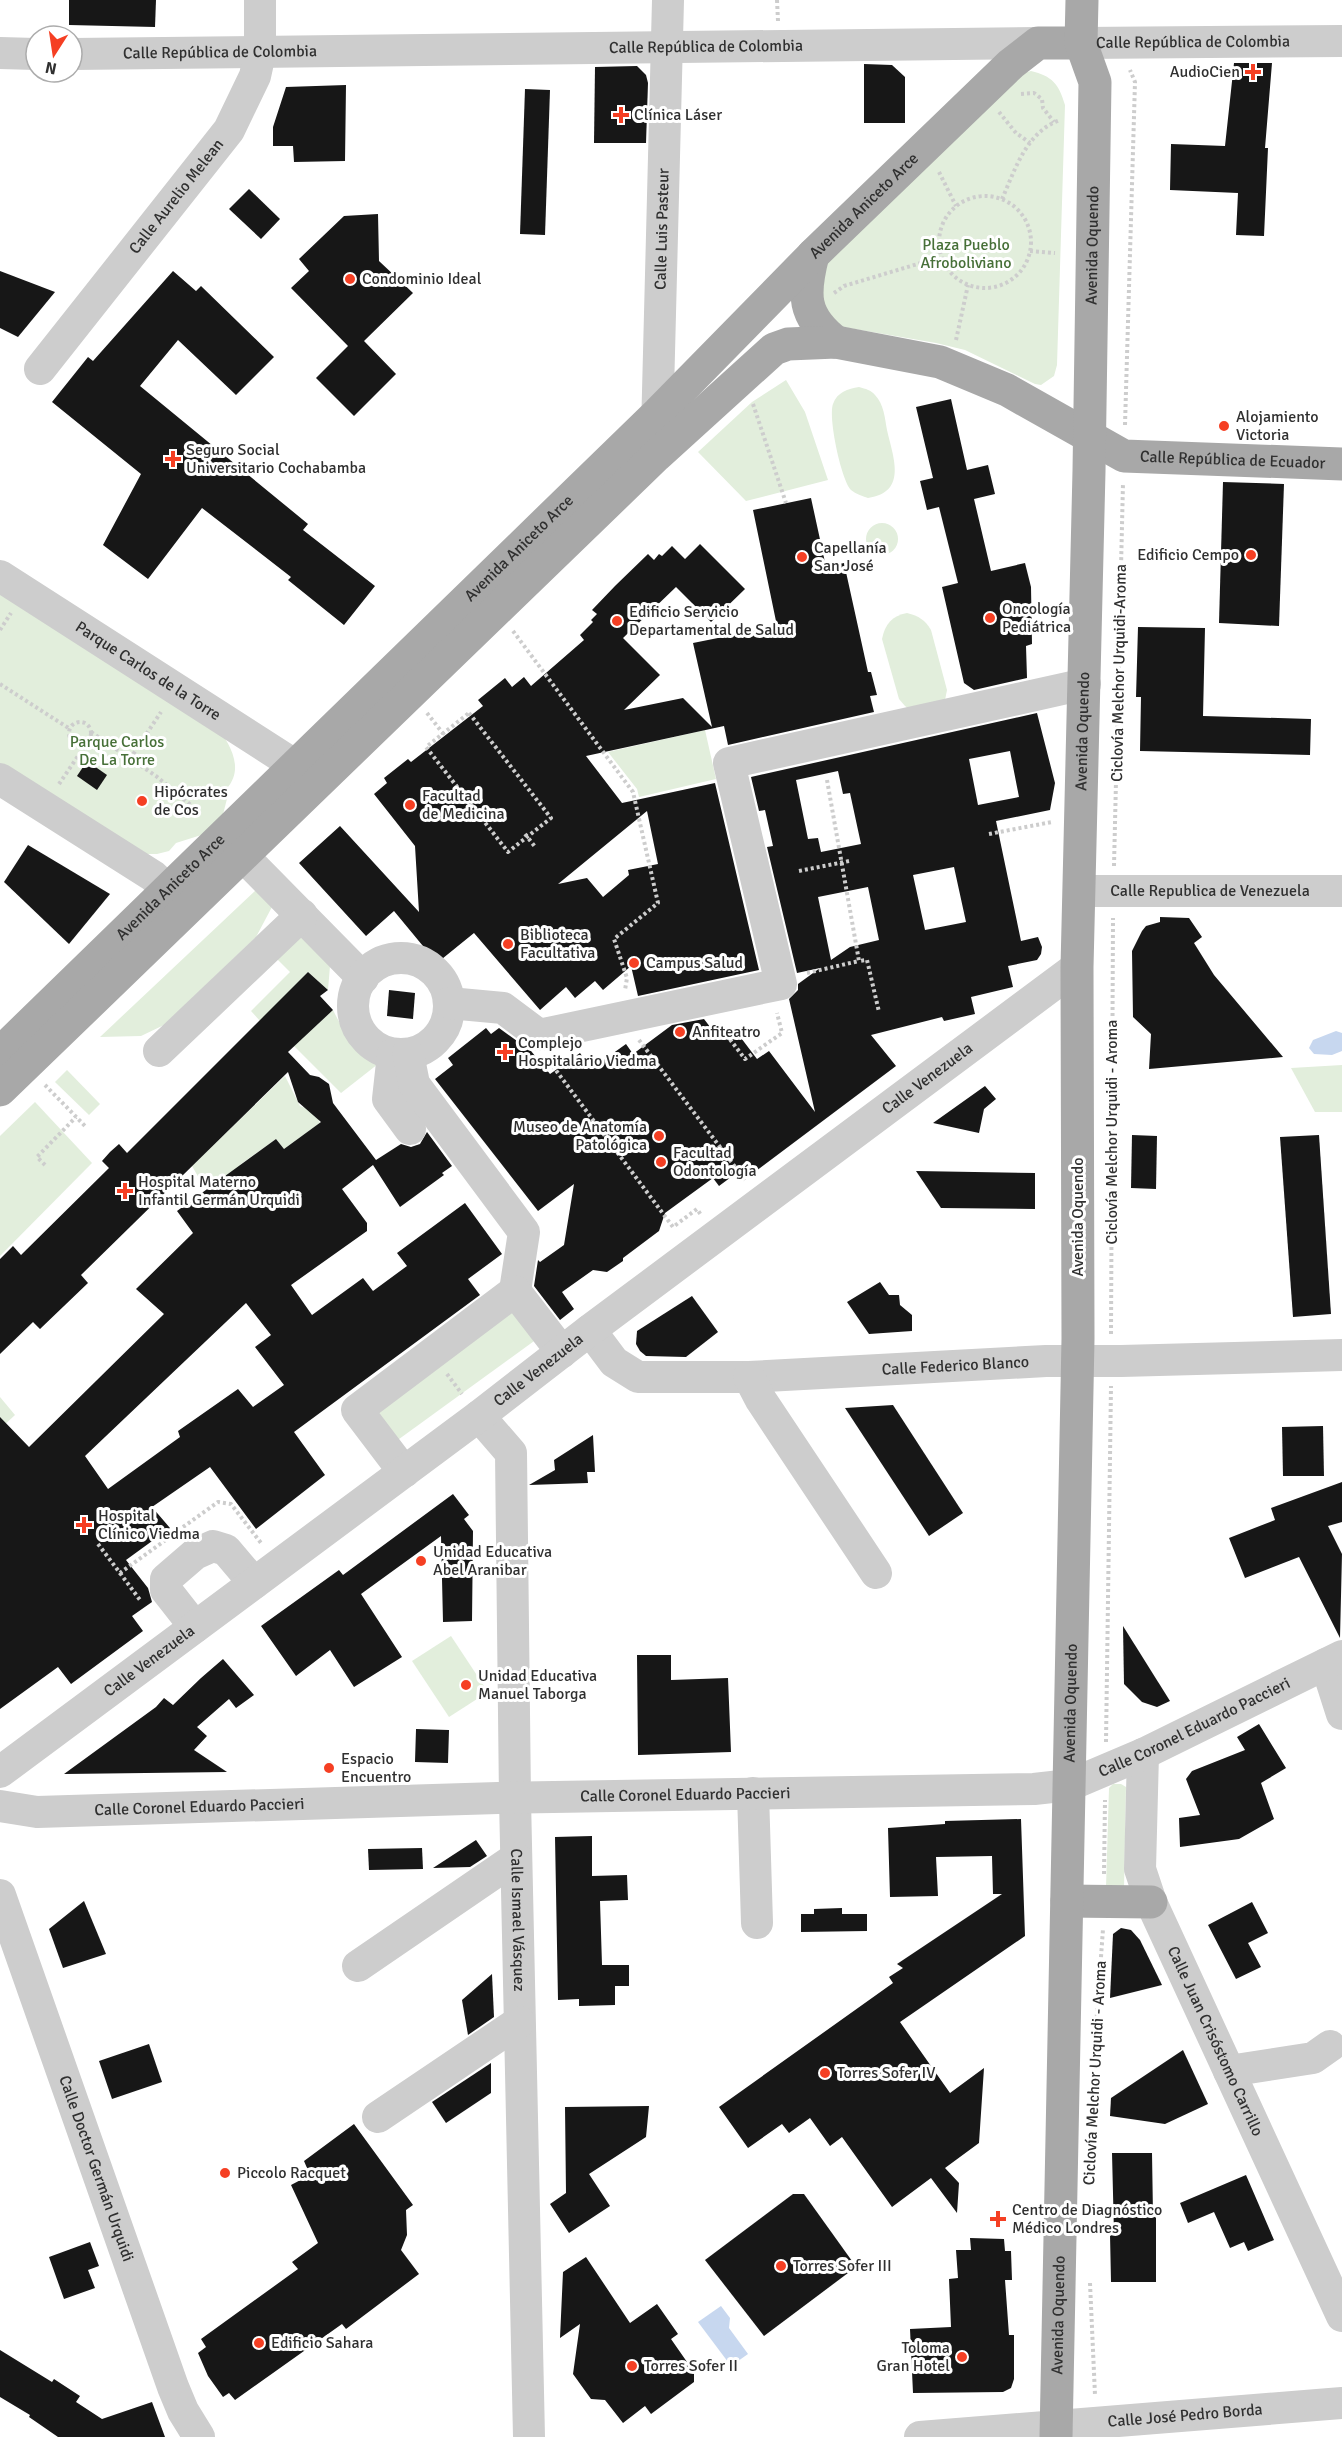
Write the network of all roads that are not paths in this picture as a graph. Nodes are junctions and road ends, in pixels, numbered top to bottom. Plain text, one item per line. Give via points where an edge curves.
1 (260, 0) edge
2 (668, 0) edge
3 (1082, 0) edge
4 (1342, 41) edge
5 (1038, 43) junction
6 (1081, 43) junction
7 (667, 47) junction
8 (0, 53) edge
9 (260, 53) junction
10 (24, 54) edge
11 (84, 54) edge
12 (813, 255) junction
13 (836, 342) junction
14 (40, 369) dead end
15 (657, 413) junction
16 (1090, 439) junction
17 (656, 456) junction
18 (1342, 464) edge
19 (0, 576) edge
20 (1084, 684) junction
21 (296, 766) junction
22 (0, 778) edge
23 (242, 855) junction
24 (169, 891) junction
25 (1080, 891) junction
26 (1342, 891) edge
27 (302, 915) junction
28 (1077, 967) junction
29 (363, 978) junction
30 (449, 1003) junction
31 (159, 1051) dead end
32 (401, 1054) junction
33 (13, 1059) edge
34 (0, 1090) edge
35 (410, 1129) dead end
36 (515, 1291) junction
37 (590, 1330) junction
38 (562, 1352) junction
39 (1342, 1354) edge
40 (1077, 1361) junction
41 (749, 1377) junction
42 (479, 1416) junction
43 (404, 1472) junction
44 (876, 1573) dead end
45 (254, 1583) junction
46 (195, 1627) junction
47 (1334, 1660) edge
48 (1342, 1713) edge
49 (1143, 1754) junction
50 (0, 1772) edge
51 (1070, 1785) junction
52 (753, 1793) junction
53 (515, 1799) junction
54 (0, 1806) edge
55 (516, 1858) junction
56 (0, 1895) edge
57 (1067, 1901) junction
58 (1151, 1902) junction
59 (757, 1923) dead end
60 (358, 1966) dead end
61 (519, 2022) junction
62 (1330, 2046) dead end
63 (1229, 2071) junction
64 (378, 2117) dead end
65 (1342, 2316) edge
66 (1342, 2403) edge
67 (1056, 2432) edge
68 (199, 2437) edge
69 (529, 2437) edge
70 (920, 2437) edge

1 - 9 street, Calle Aurelio Melean
2 - 7 street, Calle Luis Pasteur
3 - 6 main road, Avenida Oquendo
4 - 6 street, Calle República de Colombia
5 - 6 main road, Calle República de Colombia
5 - 7 street, Calle República de Colombia
5 - 12 main road, Avenida Aniceto Arce via 1011,64
6 - 16 main road, Avenida Oquendo via 1095,82
7 - 9 street, Calle República de Colombia
7 - 15 street, Calle Luis Pasteur
8 - 10 street
9 - 11 street, Calle República de Colombia
9 - 14 street, Calle Aurelio Melean via 255,76 229,130
12 - 13 main road via 806,301 822,332
12 - 15 main road, Avenida Aniceto Arce
13 - 16 main road, Avenida Aniceto Arce via 940,362 966,371 1007,390
13 - 17 main road, Avenida Aniceto Arce via 788,344 774,349
15 - 17 street, Calle Luis Pasteur
15 - 21 main road, Avenida Aniceto Arce
16 - 18 main road, Calle República de Ecuador via 1124,456
16 - 20 main road, Avenida Oquendo
17 - 23 main road, Avenida Aniceto Arce
19 - 21 street, Parque Carlos de la Torre
20 - 25 main road, Avenida Oquendo
20 - 30 street via 729,763 781,984 539,1035 503,1008
21 - 24 main road, Avenida Aniceto Arce
22 - 24 street via 153,876
23 - 27 street
23 - 33 main road, Avenida Aniceto Arce
24 - 33 main road, Avenida Aniceto Arce
25 - 26 street, Calle Republica de Venezuela
25 - 28 main road, Avenida Oquendo
27 - 29 street
27 - 31 street
28 - 37 street, Calle Venezuela
28 - 40 main road, Avenida Oquendo
29 - 30 street via 381,962 397,958 414,960 441,979
29 - 32 street via 353,998 357,1028 379,1049
30 - 32 street via 445,1027 435,1041 423,1049
32 - 35 street via 388,1098
32 - 36 street via 414,1084 524,1232
33 - 34 main road, Avenida Aniceto Arce
36 - 38 street
36 - 43 street via 357,1410
37 - 38 street, Calle Venezuela
37 - 41 street, Calle Federico Blanco via 614,1362 638,1377
38 - 42 street, Calle Venezuela
39 - 40 street, Calle Federico Blanco
40 - 41 street, Calle Federico Blanco
40 - 51 main road, Avenida Oquendo
41 - 44 street
42 - 43 street, Calle Venezuela
42 - 53 street, Calle Ismael Vásquez via 511,1453
43 - 45 street, Calle Venezuela
45 - 46 street, Calle Venezuela
45 - 46 street via 226,1550 213,1546 195,1554 166,1579 166,1590
46 - 50 street, Calle Venezuela
47 - 48 street
47 - 49 street, Calle Coronel Eduardo Paccieri
49 - 51 street, Calle Coronel Eduardo Paccieri
49 - 58 street, Calle Juan Crisóstomo Carrillo via 1140,1869
51 - 52 street, Calle Coronel Eduardo Paccieri via 1035,1789
51 - 57 main road, Avenida Oquendo
52 - 53 street, Calle Coronel Eduardo Paccieri
52 - 59 street
53 - 54 street, Calle Coronel Eduardo Paccieri via 37,1812
53 - 55 street, Calle Ismael Vásquez
55 - 60 street
55 - 61 street, Calle Ismael Vásquez
56 - 68 street, Calle Doctor Germán Urquidi via 173,2387
57 - 58 main road
57 - 67 main road, Avenida Oquendo
58 - 63 street, Calle Juan Crisóstomo Carrillo
61 - 64 street
61 - 69 street, Calle Ismael Vásquez via 535,2266
62 - 63 street via 1313,2058
63 - 65 street, Calle Juan Crisóstomo Carrillo
66 - 67 street, Calle José Pedro Borda
67 - 70 street, Calle José Pedro Borda

